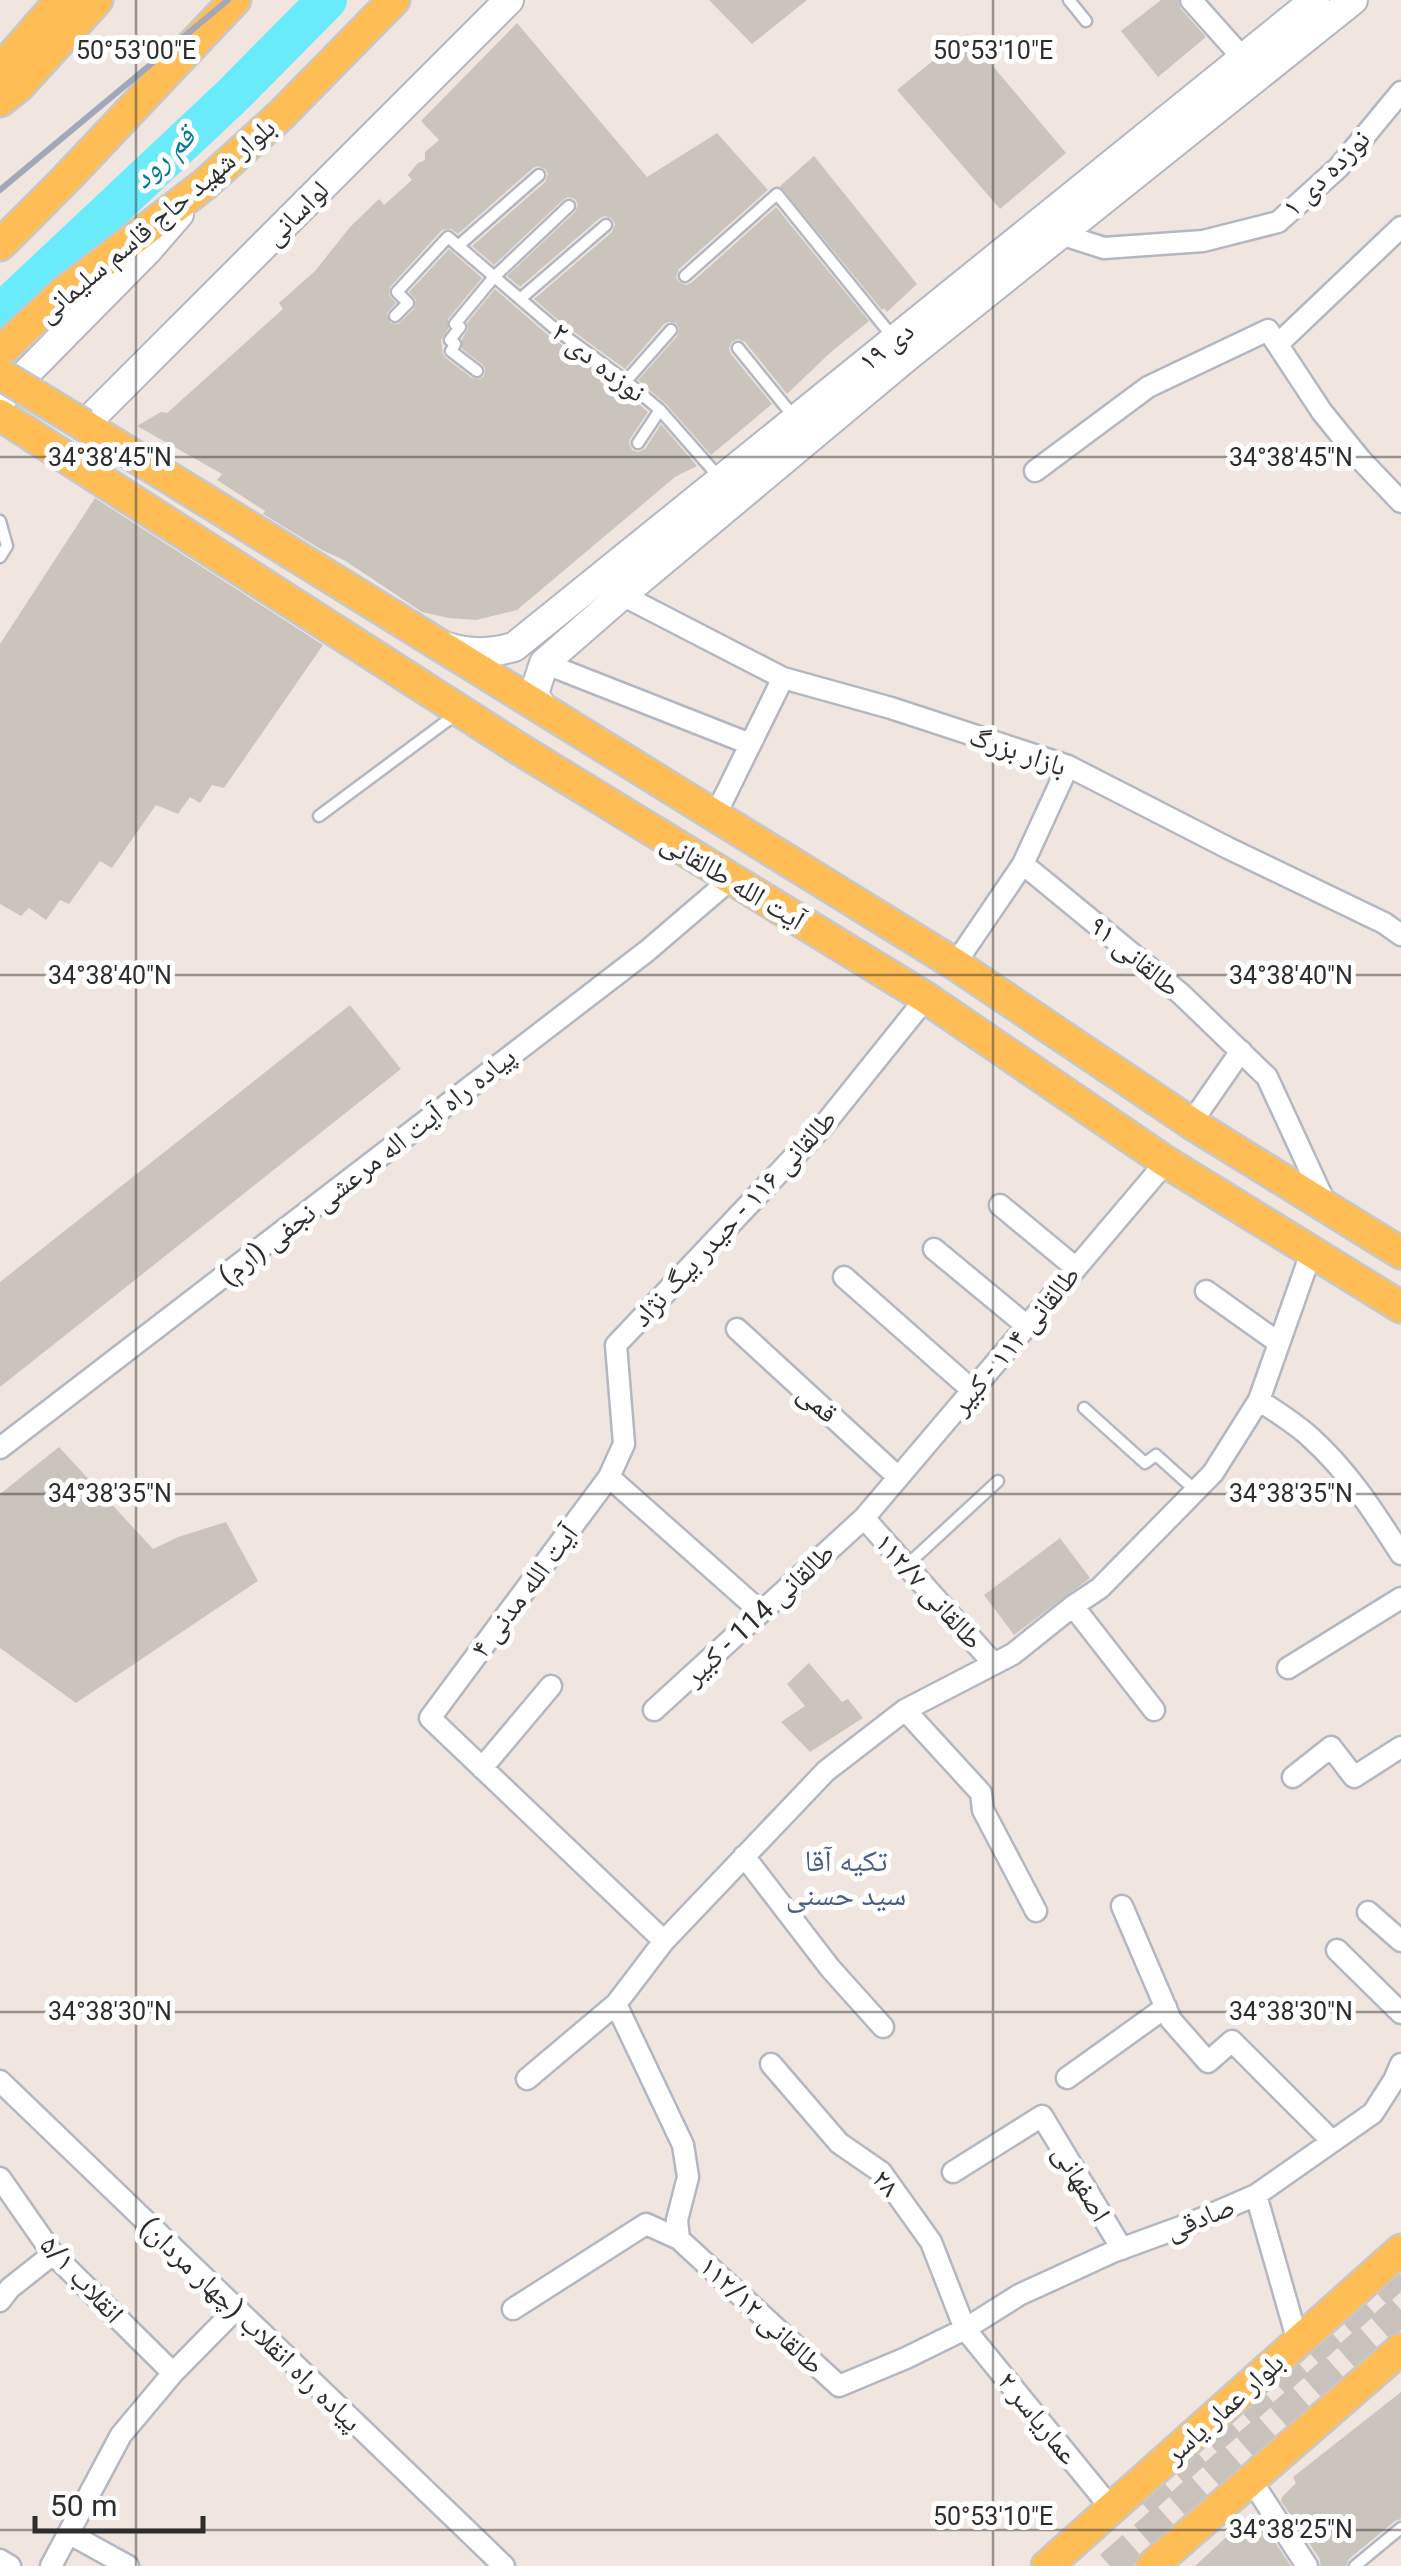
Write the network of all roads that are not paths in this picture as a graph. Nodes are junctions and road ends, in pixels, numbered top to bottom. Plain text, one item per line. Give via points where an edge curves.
1 (61, 0) edge
2 (97, 0) edge
3 (235, 0) edge
4 (394, 0) edge
5 (509, 0) edge
6 (1069, 0) edge
7 (1191, 0) edge
8 (1315, 0) edge
9 (1353, 0) edge
10 (1086, 21) dead end
11 (1251, 67) junction
12 (0, 70) edge
13 (1400, 96) edge
14 (0, 101) edge
15 (539, 176) dead end
16 (204, 185) junction
17 (569, 206) dead end
18 (606, 225) dead end
19 (1401, 228) edge
20 (1050, 229) junction
21 (0, 245) edge
22 (458, 246) junction
23 (494, 276) junction
24 (685, 276) dead end
25 (520, 299) junction
26 (395, 316) dead end
27 (672, 330) dead end
28 (1273, 337) junction
29 (738, 348) dead end
30 (902, 348) junction
31 (0, 352) edge
32 (476, 370) dead end
33 (0, 374) edge
34 (626, 381) junction
35 (0, 400) edge
36 (660, 410) junction
37 (0, 415) edge
38 (796, 419) junction
39 (84, 426) junction
40 (638, 443) dead end
41 (1036, 470) dead end
42 (729, 490) junction
43 (1401, 502) edge
44 (0, 520) edge
45 (3, 538) edge
46 (0, 557) edge
47 (622, 595) junction
48 (443, 646) junction
49 (544, 663) junction
50 (783, 678) junction
51 (544, 710) junction
52 (460, 711) junction
53 (750, 744) junction
54 (1068, 766) junction
55 (319, 816) dead end
56 (714, 816) junction
57 (1023, 864) junction
58 (731, 880) junction
59 (1401, 936) edge
60 (955, 964) junction
61 (926, 998) junction
62 (1241, 1051) junction
63 (1192, 1123) junction
64 (1166, 1162) junction
65 (1000, 1205) dead end
66 (1328, 1209) junction
67 (934, 1249) dead end
68 (1311, 1253) junction
69 (1401, 1253) edge
70 (1076, 1268) junction
71 (844, 1277) dead end
72 (1206, 1291) dead end
73 (1401, 1307) edge
74 (1026, 1326) junction
75 (738, 1328) dead end
76 (1279, 1343) junction
77 (972, 1390) junction
78 (1259, 1400) junction
79 (1084, 1408) dead end
80 (0, 1448) edge
81 (613, 1470) junction
82 (898, 1477) junction
83 (998, 1481) dead end
84 (1194, 1490) junction
85 (864, 1518) junction
86 (1401, 1554) edge
87 (907, 1566) junction
88 (1401, 1598) edge
89 (1074, 1606) junction
90 (761, 1612) junction
91 (994, 1664) junction
92 (1288, 1668) dead end
93 (551, 1686) dead end
94 (654, 1710) dead end
95 (906, 1710) junction
96 (1154, 1710) dead end
97 (1401, 1747) edge
98 (482, 1768) junction
99 (1292, 1776) dead end
100 (744, 1856) junction
101 (1122, 1906) dead end
102 (1036, 1911) dead end
103 (1368, 1912) dead end
104 (664, 1941) junction
105 (1401, 1941) edge
106 (1337, 1950) dead end
107 (616, 2004) junction
108 (1166, 2008) junction
109 (1401, 2013) edge
110 (882, 2027) dead end
111 (771, 2064) dead end
112 (1399, 2077) edge
113 (1067, 2078) dead end
114 (527, 2079) dead end
115 (0, 2081) edge
116 (1332, 2141) junction
117 (952, 2172) dead end
118 (0, 2178) edge
119 (1256, 2195) junction
120 (680, 2239) junction
121 (1122, 2249) junction
122 (1401, 2250) edge
123 (53, 2254) junction
124 (0, 2301) edge
125 (236, 2309) junction
126 (513, 2309) dead end
127 (964, 2328) junction
128 (1298, 2342) junction
129 (1401, 2349) edge
130 (173, 2373) junction
131 (1251, 2480) junction
132 (1111, 2508) junction
133 (1401, 2528) edge
134 (70, 2534) junction
135 (0, 2560) edge
136 (10, 2566) edge
137 (51, 2566) edge
138 (128, 2566) edge
139 (504, 2566) edge
140 (1046, 2566) edge
141 (1152, 2566) edge
142 (1307, 2566) edge
143 (1355, 2566) edge

1 - 12 main road
2 - 14 main road
3 - 21 main road
4 - 16 main road, بلوار شهید حاج قاسم سلیمانی
5 - 39 main road, لواسانی
6 - 10 lane
7 - 11 street
8 - 11 main road, ۱۹ دی
9 - 11 main road, ۱۹ دی
11 - 20 main road, ۱۹ دی
13 - 20 street, نوزده دی ۱ via 1339,167 1278,222 1203,241 1104,248
15 - 22 lane
16 - 31 main road, بلوار شهید حاج قاسم سلیمانی via 63,292
16 - 35 main road
17 - 23 lane
18 - 25 lane
19 - 28 street
20 - 30 main road, ۱۹ دی
22 - 23 lane, نوزده دی ۲
22 - 26 lane, نوزده دی ۲ via 448,238 397,292 408,303
23 - 25 lane, نوزده دی ۲
23 - 32 lane via 450,340 451,351
24 - 30 lane via 777,194
25 - 34 lane, نوزده دی ۲
27 - 34 lane
28 - 41 street via 1148,387
28 - 43 street via 1322,412
29 - 38 lane
30 - 38 main road, ۱۹ دی
30 - 42 main road, ۱۹ دی
33 - 39 main road, آیت الله طالقانی, bridge
34 - 36 lane, نوزده دی ۲
36 - 40 lane
36 - 42 lane, نوزده دی ۲
37 - 52 main road, آیت الله طالقانی
38 - 42 main road, ۱۹ دی
39 - 48 main road, آیت الله طالقانی
42 - 47 main road, ۱۹ دی
42 - 48 main road, ۱۹ دی via 514,646 476,653
44 - 45 lane
45 - 46 lane via 7,546
47 - 49 main road, ۱۹ دی
47 - 50 street, بازار بزرگ
48 - 51 main road, آیت الله طالقانی
49 - 51 main road via 534,694
49 - 53 street
50 - 53 street
50 - 54 street, بازار بزرگ
51 - 56 main road, آیت الله طالقانی
52 - 55 lane
52 - 58 main road, آیت الله طالقانی
53 - 56 street
54 - 57 street
54 - 59 street, بازار بزرگ
56 - 60 main road, آیت الله طالقانی
57 - 60 street
57 - 62 street, طالقانی ۹۱
58 - 61 main road, آیت الله طالقانی
58 - 80 street, پیاده راه آیت اله مرعشی نجفی (ارم)
60 - 63 main road, آیت الله طالقانی
61 - 64 main road, آیت الله طالقانی
61 - 81 street, طالقانی ۱۱۶ - حیدر بیگ نژاد via 824,1125 616,1344 624,1444
62 - 63 street
62 - 66 street, طالقانی ۹۱ via 1267,1077
63 - 66 main road, آیت الله طالقانی
64 - 68 main road, آیت الله طالقانی
64 - 70 street, طالقانی ۱۱۴ - کبیر
65 - 70 street
66 - 69 main road, آیت الله طالقانی
67 - 74 street
68 - 73 main road, آیت الله طالقانی
68 - 76 street
70 - 74 street, طالقانی ۱۱۴ - کبیر
71 - 77 street
72 - 76 street
74 - 77 street, طالقانی ۱۱۴ - کبیر
75 - 82 street, قمی
76 - 78 street
77 - 82 street, طالقانی ۱۱۴ - کبیر
78 - 84 street via 1213,1473
78 - 86 street via 1331,1457
79 - 84 lane via 1145,1463 1156,1454
81 - 90 street
81 - 98 street, ۴ آیت الله مدنی via 430,1718
82 - 85 street, طالقانی ۱۱۴ - کبیر
83 - 87 lane
84 - 89 street via 1100,1588
85 - 87 street, طالقانی ۱۱۲/۷
85 - 90 street, طالقانی 114 - کبیر
87 - 91 street, طالقانی ۱۱۲/۷
88 - 92 street
89 - 91 street
89 - 96 street
90 - 94 street, طالقانی 114 - کبیر
91 - 95 street
93 - 98 street
95 - 100 street via 826,1771
95 - 102 street via 980,1792
97 - 99 street via 1354,1777 1331,1747
98 - 104 street
100 - 104 street
100 - 110 street
101 - 108 street
103 - 105 street
104 - 107 street
106 - 109 street
107 - 114 street
107 - 120 street, طالقانی ۱۱۲/۱۲ via 683,2146 688,2177 677,2220
108 - 113 street
108 - 116 street via 1208,2062 1232,2041
111 - 127 street, ۲۸ via 840,2143 881,2172 931,2242
112 - 116 street, صادقی via 1374,2112
115 - 125 street, پیاده راه انقلاب (چهار مردان)
116 - 119 street, صادقی
117 - 121 street, اصفهانی via 1042,2116
118 - 123 street, انقلاب ۵/۱
119 - 121 street, صادقی
119 - 128 street
120 - 126 street via 646,2224
120 - 127 street, طالقانی ۱۱۲/۱۲ via 839,2386
121 - 127 street, صادقی
122 - 128 main road, بلوار عمار یاسر
123 - 124 street
123 - 130 street, انقلاب ۵/۱
125 - 130 street
125 - 139 street, پیاده راه انقلاب (چهار مردان)
127 - 132 street, عماریاسر ۲
128 - 132 main road, بلوار عمار یاسر
129 - 131 main road
130 - 134 street via 121,2434
131 - 141 main road
131 - 142 street
132 - 140 main road, بلوار عمار یاسر
133 - 143 lane
134 - 137 street
134 - 138 street
135 - 136 street

